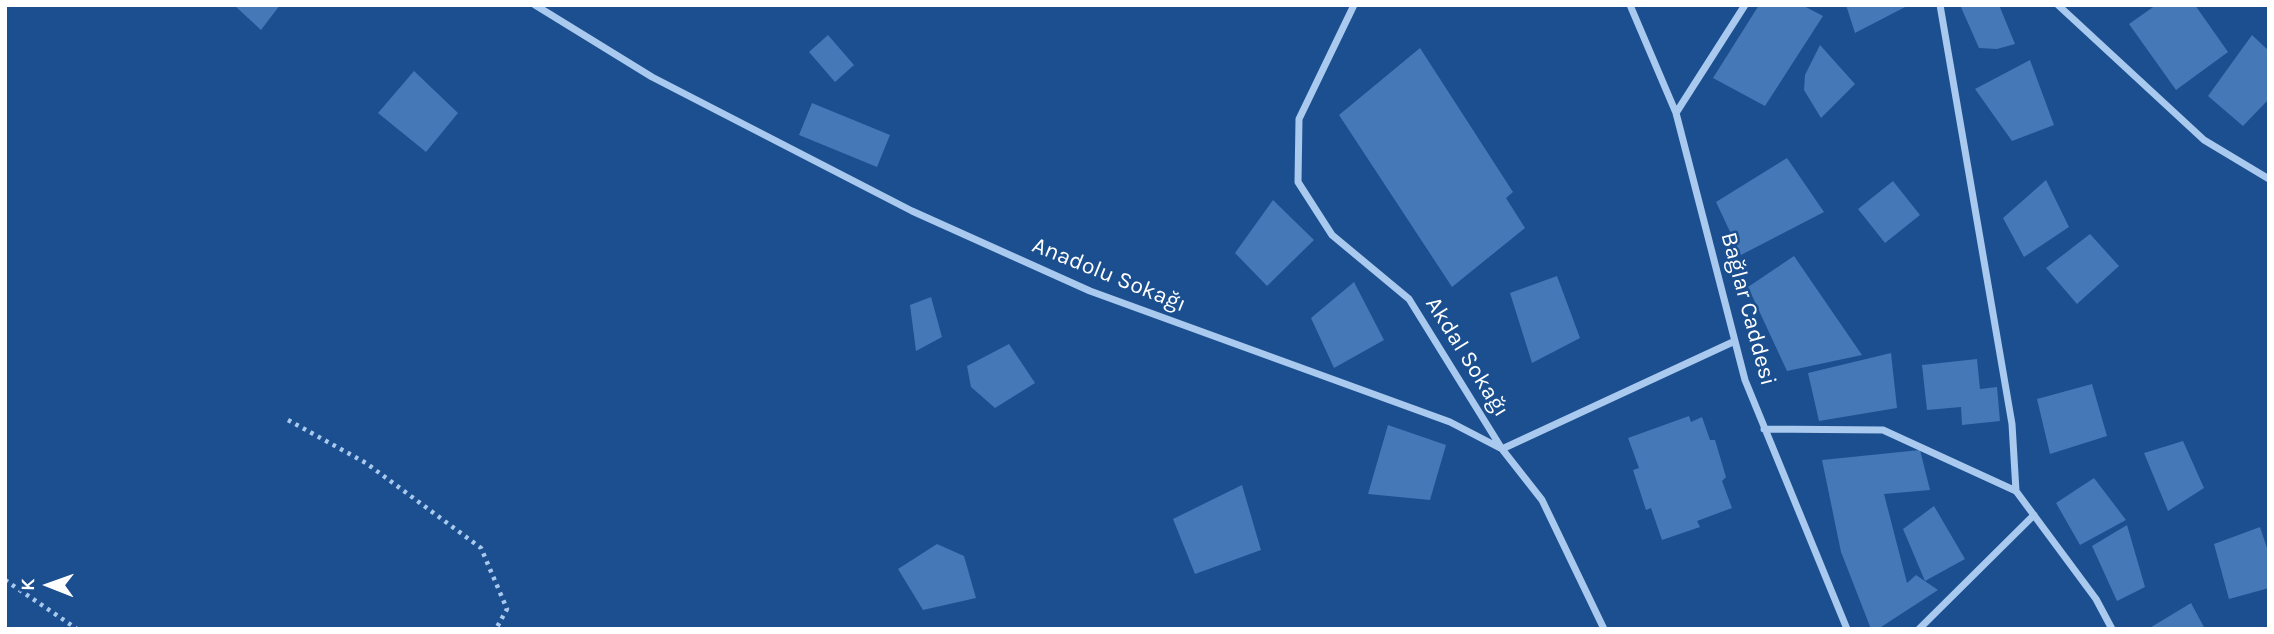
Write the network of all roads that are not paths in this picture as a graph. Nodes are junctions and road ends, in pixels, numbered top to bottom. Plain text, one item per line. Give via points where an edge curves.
1 (535, 5) edge
2 (1354, 5) edge
3 (1630, 5) edge
4 (1745, 5) edge
5 (1940, 5) edge
6 (2058, 5) edge
7 (1676, 113) junction
8 (2269, 179) edge
9 (1735, 341) junction
10 (1764, 429) junction
11 (1502, 449) junction
12 (2016, 491) junction
13 (2034, 515) junction
14 (1604, 629) edge
15 (1847, 629) edge
16 (1919, 629) edge
17 (2112, 629) edge

1 - 11 street, Anadolu Sokağı via 652,77 912,212 1090,291 1450,422
2 - 11 street, Akdal Sokağı via 1299,118 1298,182 1332,235 1409,299
3 - 7 street, Bağlar Caddesi
4 - 7 street
5 - 12 street via 2012,424
6 - 8 street via 2204,140
7 - 9 street, Bağlar Caddesi
9 - 10 street, Bağlar Caddesi
9 - 11 street
10 - 12 street via 1883,430
10 - 15 street, Bağlar Caddesi
11 - 14 street, Anadolu Sokağı via 1542,500
12 - 13 street
13 - 16 street
13 - 17 street via 2096,599

